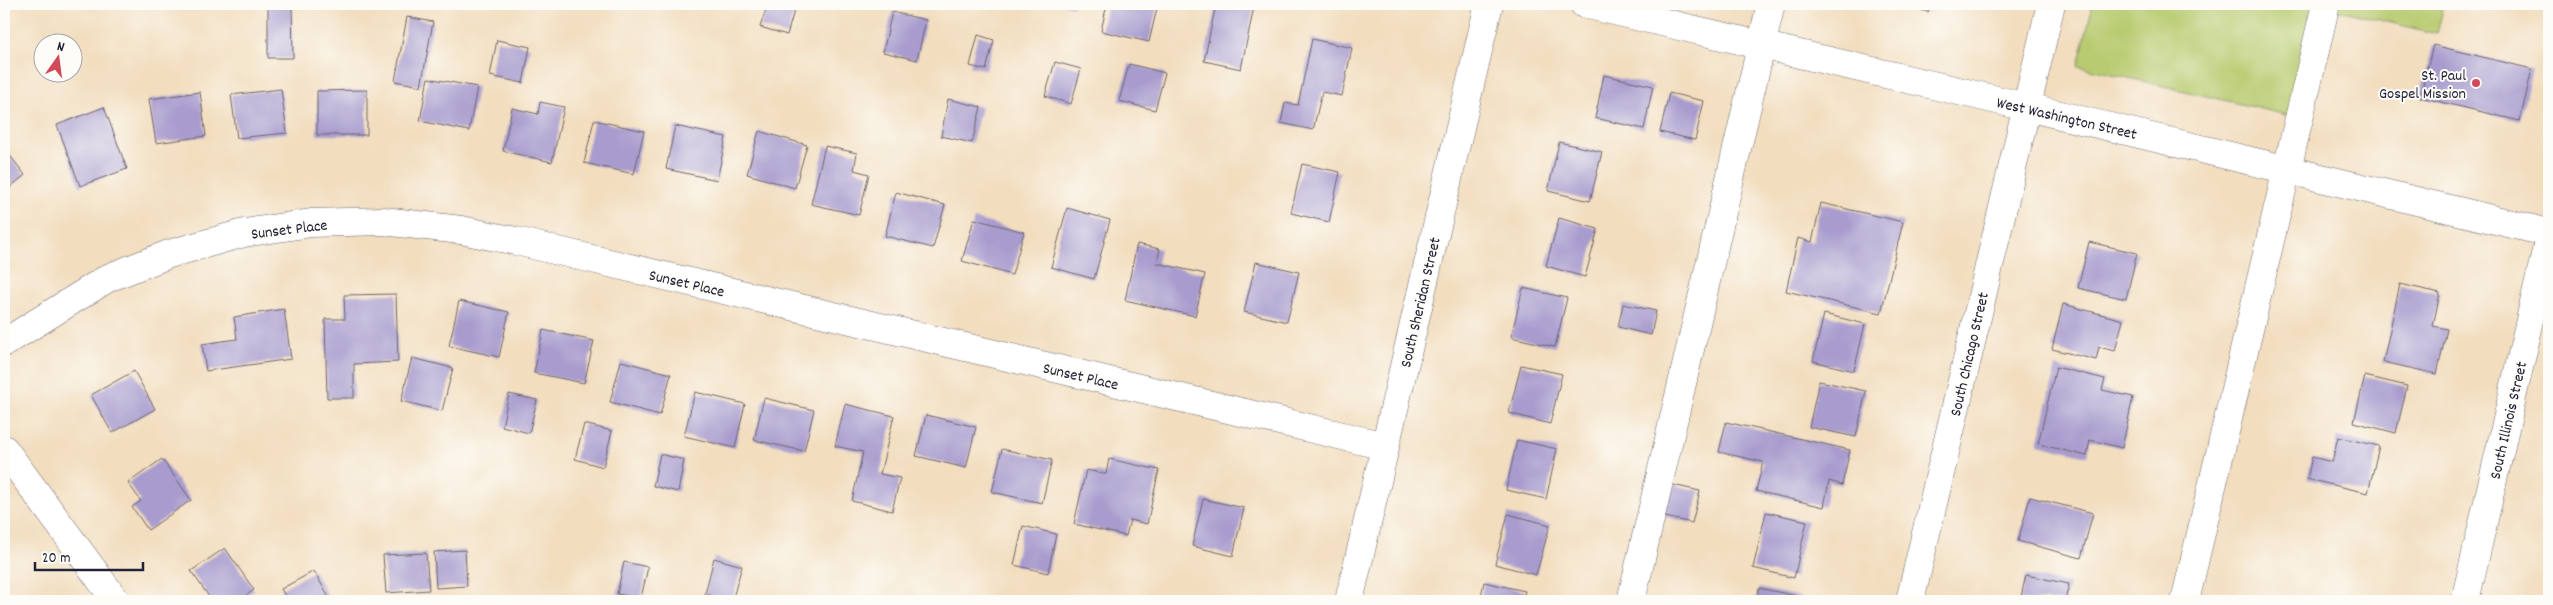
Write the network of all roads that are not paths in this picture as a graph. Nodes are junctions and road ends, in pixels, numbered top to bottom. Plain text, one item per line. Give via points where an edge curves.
1 (1490, 4) edge
2 (1584, 4) edge
3 (1771, 4) edge
4 (2051, 4) edge
5 (2326, 4) edge
6 (1761, 46) junction
7 (2027, 107) junction
8 (2286, 170) junction
9 (2549, 233) edge
10 (2549, 238) edge
11 (4, 343) edge
12 (1385, 446) junction
13 (4, 449) edge
14 (116, 601) edge
15 (1349, 601) edge
16 (1631, 601) edge
17 (1910, 601) edge
18 (2185, 601) edge
19 (2465, 601) edge

1 - 12 street, South Sheridan Street
2 - 6 street, West Washington Street
3 - 6 street
4 - 7 street, South Chicago Street
5 - 8 street
6 - 7 street, West Washington Street
6 - 16 street
7 - 8 street, West Washington Street
7 - 17 street, South Chicago Street
8 - 9 street, West Washington Street
8 - 18 street
10 - 19 street, South Illinois Street
11 - 12 street, Sunset Place via 108,278 169,254 244,233 310,223 383,221 460,230 516,241
12 - 15 street, South Sheridan Street
13 - 14 street

